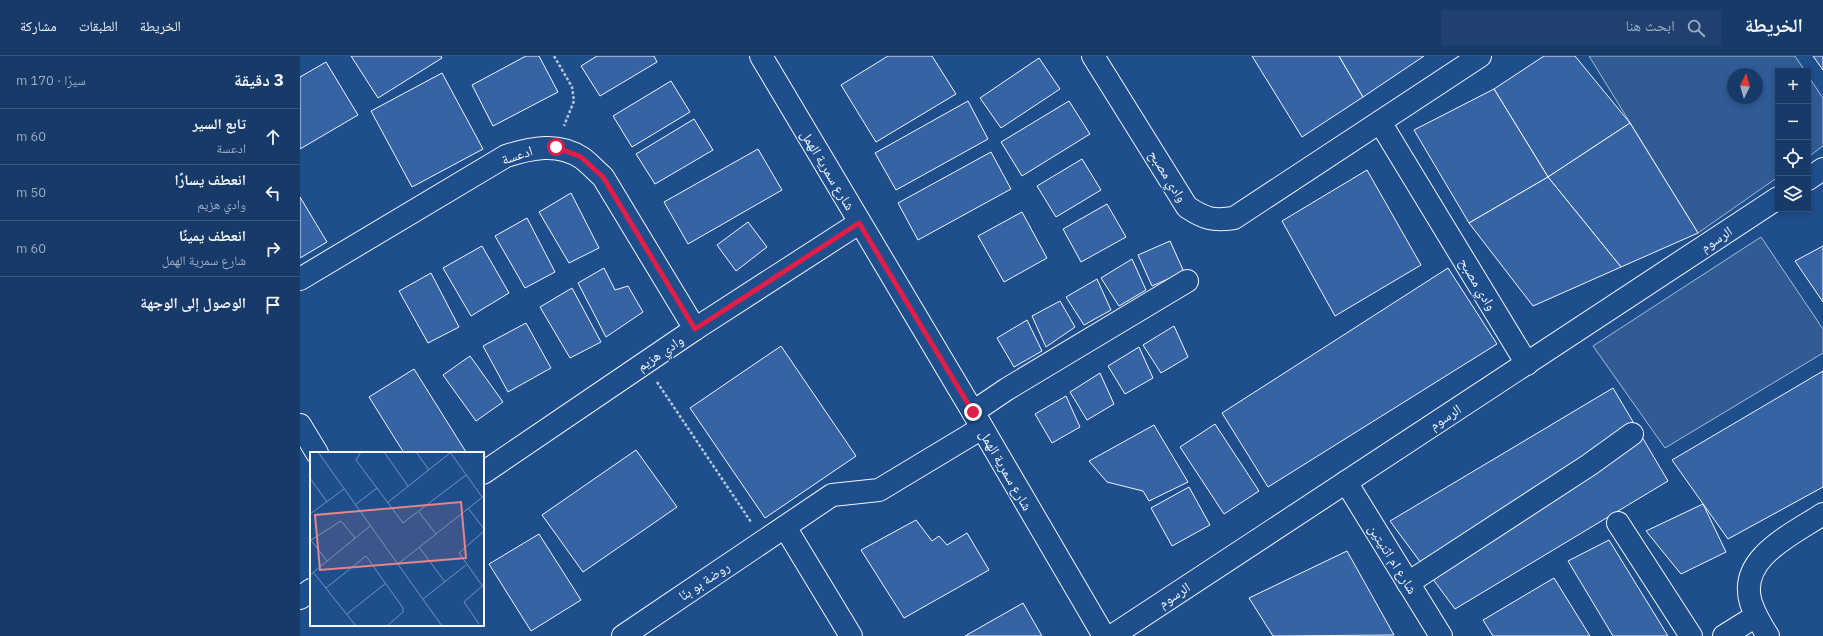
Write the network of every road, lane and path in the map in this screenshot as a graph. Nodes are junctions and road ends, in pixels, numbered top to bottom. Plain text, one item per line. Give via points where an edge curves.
1 (554, 56) edge
2 (761, 56) edge
3 (1094, 56) edge
4 (1480, 56) edge
5 (1380, 122) junction
6 (556, 147) junction
7 (1823, 169) edge
8 (1811, 176) edge
9 (1775, 200) edge
10 (859, 223) junction
11 (300, 279) edge
12 (1187, 281) dead end
13 (695, 329) junction
14 (645, 363) junction
15 (1527, 364) junction
16 (977, 420) junction
17 (300, 425) edge
18 (1632, 434) dead end
19 (316, 452) edge
20 (484, 472) edge
21 (1346, 482) junction
22 (1823, 514) edge
23 (1618, 523) dead end
24 (785, 527) junction
25 (764, 541) junction
26 (1408, 583) junction
27 (310, 591) edge
28 (300, 598) edge
29 (1756, 616) junction
30 (623, 636) edge
31 (851, 636) edge
32 (1104, 636) edge
33 (1112, 636) edge
34 (1440, 636) edge
35 (1691, 636) edge
36 (1724, 636) edge
37 (1768, 636) edge

1 - 6 path via 572,87 574,101
2 - 10 street, شارع سمرية الهمل
3 - 5 street, وادي مصبح via 1188,207 1210,219 1234,218
4 - 5 street, وادي مصبح
5 - 15 street, وادي مصبح
6 - 11 street, ادعسة via 529,148 506,156
6 - 13 street, ادعسة via 581,157 603,177
7 - 8 street
9 - 15 street, الرسوم
10 - 13 street, وادي هزيم
10 - 16 street, شارع سمرية الهمل
12 - 16 street, روضة بو بنّا via 1008,389
13 - 14 street, وادي هزيم
14 - 20 street, وادي هزيم
14 - 25 path
15 - 21 street, الرسوم
16 - 24 street, روضة بو بنّا via 879,490 832,495
16 - 32 street, شارع سمرية الهمل
17 - 19 street
18 - 26 street
21 - 26 street, شارع ام اثنيتين
21 - 33 street, الرسوم
22 - 29 street via 1769,550 1756,564 1750,580 1750,601
23 - 35 street
24 - 25 street, روضة بو بنّا
24 - 31 street
25 - 30 street, روضة بو بنّا
26 - 34 street, شارع ام اثنيتين
27 - 28 street
29 - 36 street
29 - 37 street

